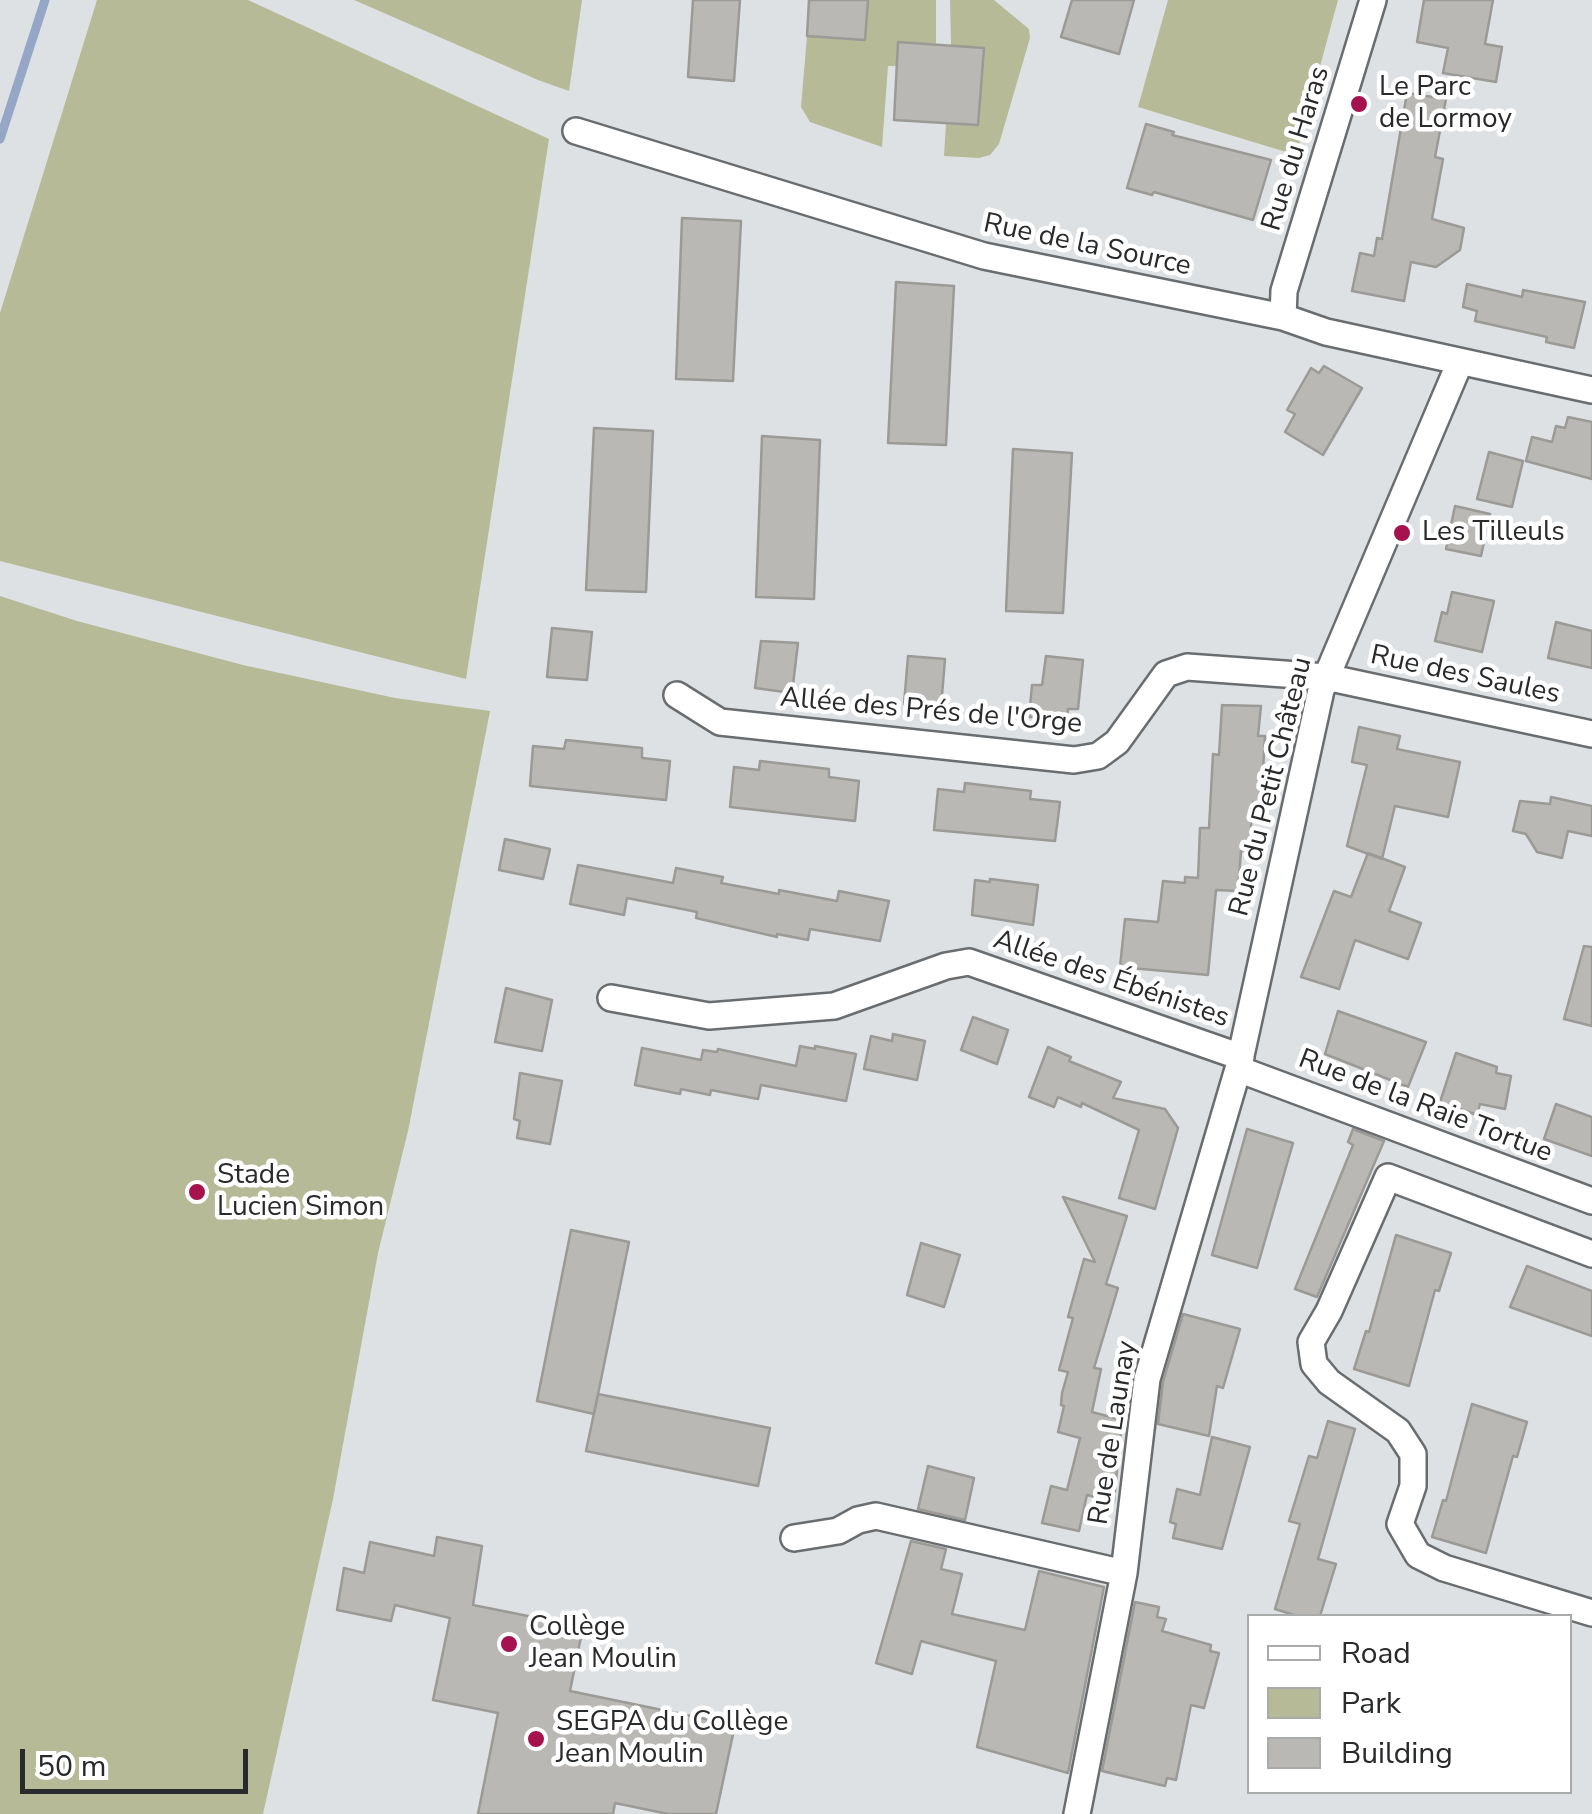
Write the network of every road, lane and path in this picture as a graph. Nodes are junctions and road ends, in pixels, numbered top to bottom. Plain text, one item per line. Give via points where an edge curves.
1 (1373, 0) edge
2 (576, 131) dead end
3 (1283, 317) junction
4 (1460, 362) junction
5 (1592, 390) edge
6 (1326, 677) junction
7 (677, 695) dead end
8 (1592, 734) edge
9 (612, 998) dead end
10 (1239, 1063) junction
11 (1592, 1201) edge
12 (1592, 1254) edge
13 (794, 1538) dead end
14 (1124, 1573) junction
15 (1592, 1613) edge
16 (1077, 1814) edge

1 - 3 street, Rue du Haras via 1284,292
2 - 3 street, Rue de la Source via 984,256
3 - 4 street, Rue de la Source
4 - 5 street, Rue de la Source
4 - 6 street, Rue du Petit Château
6 - 7 street, Allée des Prés de l'Orge via 1187,667 1166,674 1117,742 1098,756 1074,760 720,722
6 - 8 street, Rue des Saules
6 - 10 street, Rue du Petit Château
9 - 10 street, Allée des Ébénistes via 709,1016 834,1006 970,962
10 - 11 street, Rue de la Raie Tortue
10 - 14 street, Rue de Launay via 1147,1379
12 - 15 street via 1388,1178 1311,1342 1314,1364 1330,1382 1398,1431 1413,1454 1413,1486 1400,1524 1418,1555
13 - 14 street via 876,1516
14 - 16 street, Rue de Launay

